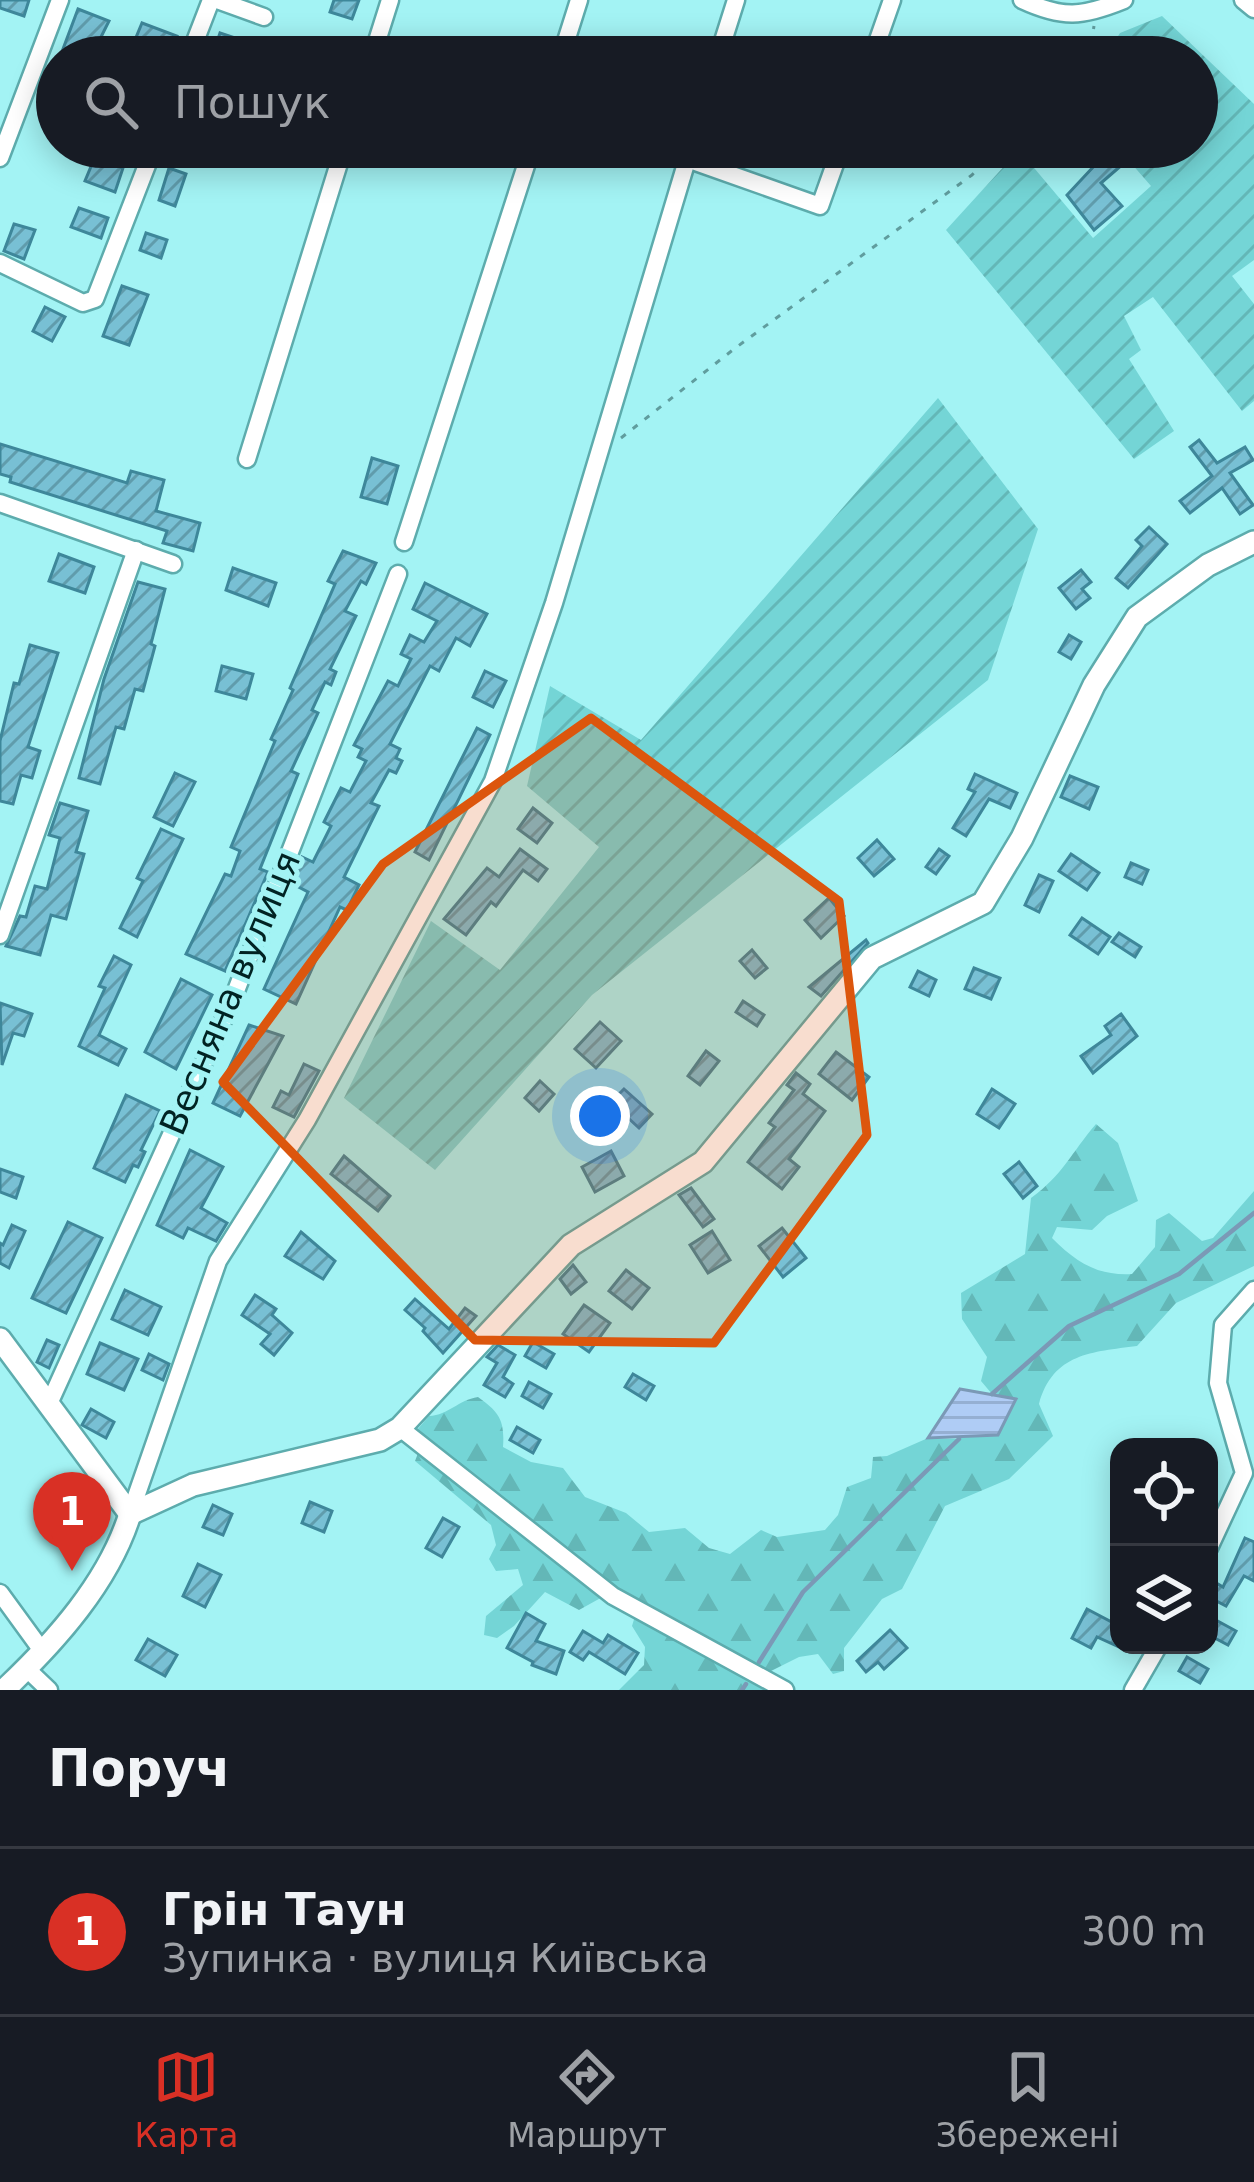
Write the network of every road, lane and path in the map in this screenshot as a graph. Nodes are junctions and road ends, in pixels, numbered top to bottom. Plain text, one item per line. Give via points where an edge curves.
1 (59, 0) edge
2 (214, 0) edge
3 (390, 0) edge
4 (579, 0) edge
5 (736, 0) edge
6 (892, 0) edge
7 (1022, 0) edge
8 (1124, 0) edge
9 (1243, 0) edge
10 (1254, 9) edge
11 (1095, 12) junction
12 (264, 17) dead end
13 (46, 36) edge
14 (198, 36) edge
15 (380, 36) edge
16 (568, 36) edge
17 (725, 36) edge
18 (879, 36) edge
19 (1092, 36) edge
20 (36, 62) edge
21 (0, 158) edge
22 (146, 168) edge
23 (337, 168) edge
24 (525, 168) edge
25 (685, 168) edge
26 (726, 168) edge
27 (834, 168) edge
28 (979, 168) edge
29 (0, 263) edge
30 (599, 455) junction
31 (247, 459) dead end
32 (0, 503) edge
33 (404, 542) dead end
34 (1254, 542) edge
35 (136, 550) junction
36 (173, 564) dead end
37 (398, 574) dead end
38 (0, 935) edge
39 (1254, 1290) edge
40 (0, 1339) edge
41 (48, 1406) junction
42 (400, 1428) junction
43 (130, 1514) junction
44 (1210, 1546) edge
45 (0, 1593) edge
46 (43, 1652) junction
47 (1154, 1654) edge
48 (27, 1669) junction
49 (4, 1690) edge
50 (49, 1690) edge
51 (784, 1690) edge
52 (1133, 1690) edge

1 - 13 street
2 - 12 street
2 - 14 street
3 - 15 street
4 - 16 street
5 - 17 street
6 - 18 street
7 - 11 street via 1055,15
8 - 11 street
9 - 10 street
11 - 19 path
20 - 21 street
22 - 29 street via 95,299 83,303
23 - 31 street
24 - 33 street
25 - 30 street
26 - 27 street via 820,206
28 - 30 path
30 - 43 street via 493,782 307,1120 218,1261
32 - 35 street
34 - 42 street via 1137,617 983,903 872,958 704,1162 571,1245
35 - 36 street
35 - 38 street
37 - 41 street, Весняна вулиця via 234,996
39 - 44 street via 1223,1325 1218,1383 1244,1473
40 - 41 street
41 - 43 street
42 - 43 street via 380,1440 193,1485
42 - 51 street via 613,1596
43 - 46 street via 121,1542
45 - 46 street
46 - 48 street
47 - 52 street
48 - 49 street
48 - 50 street

